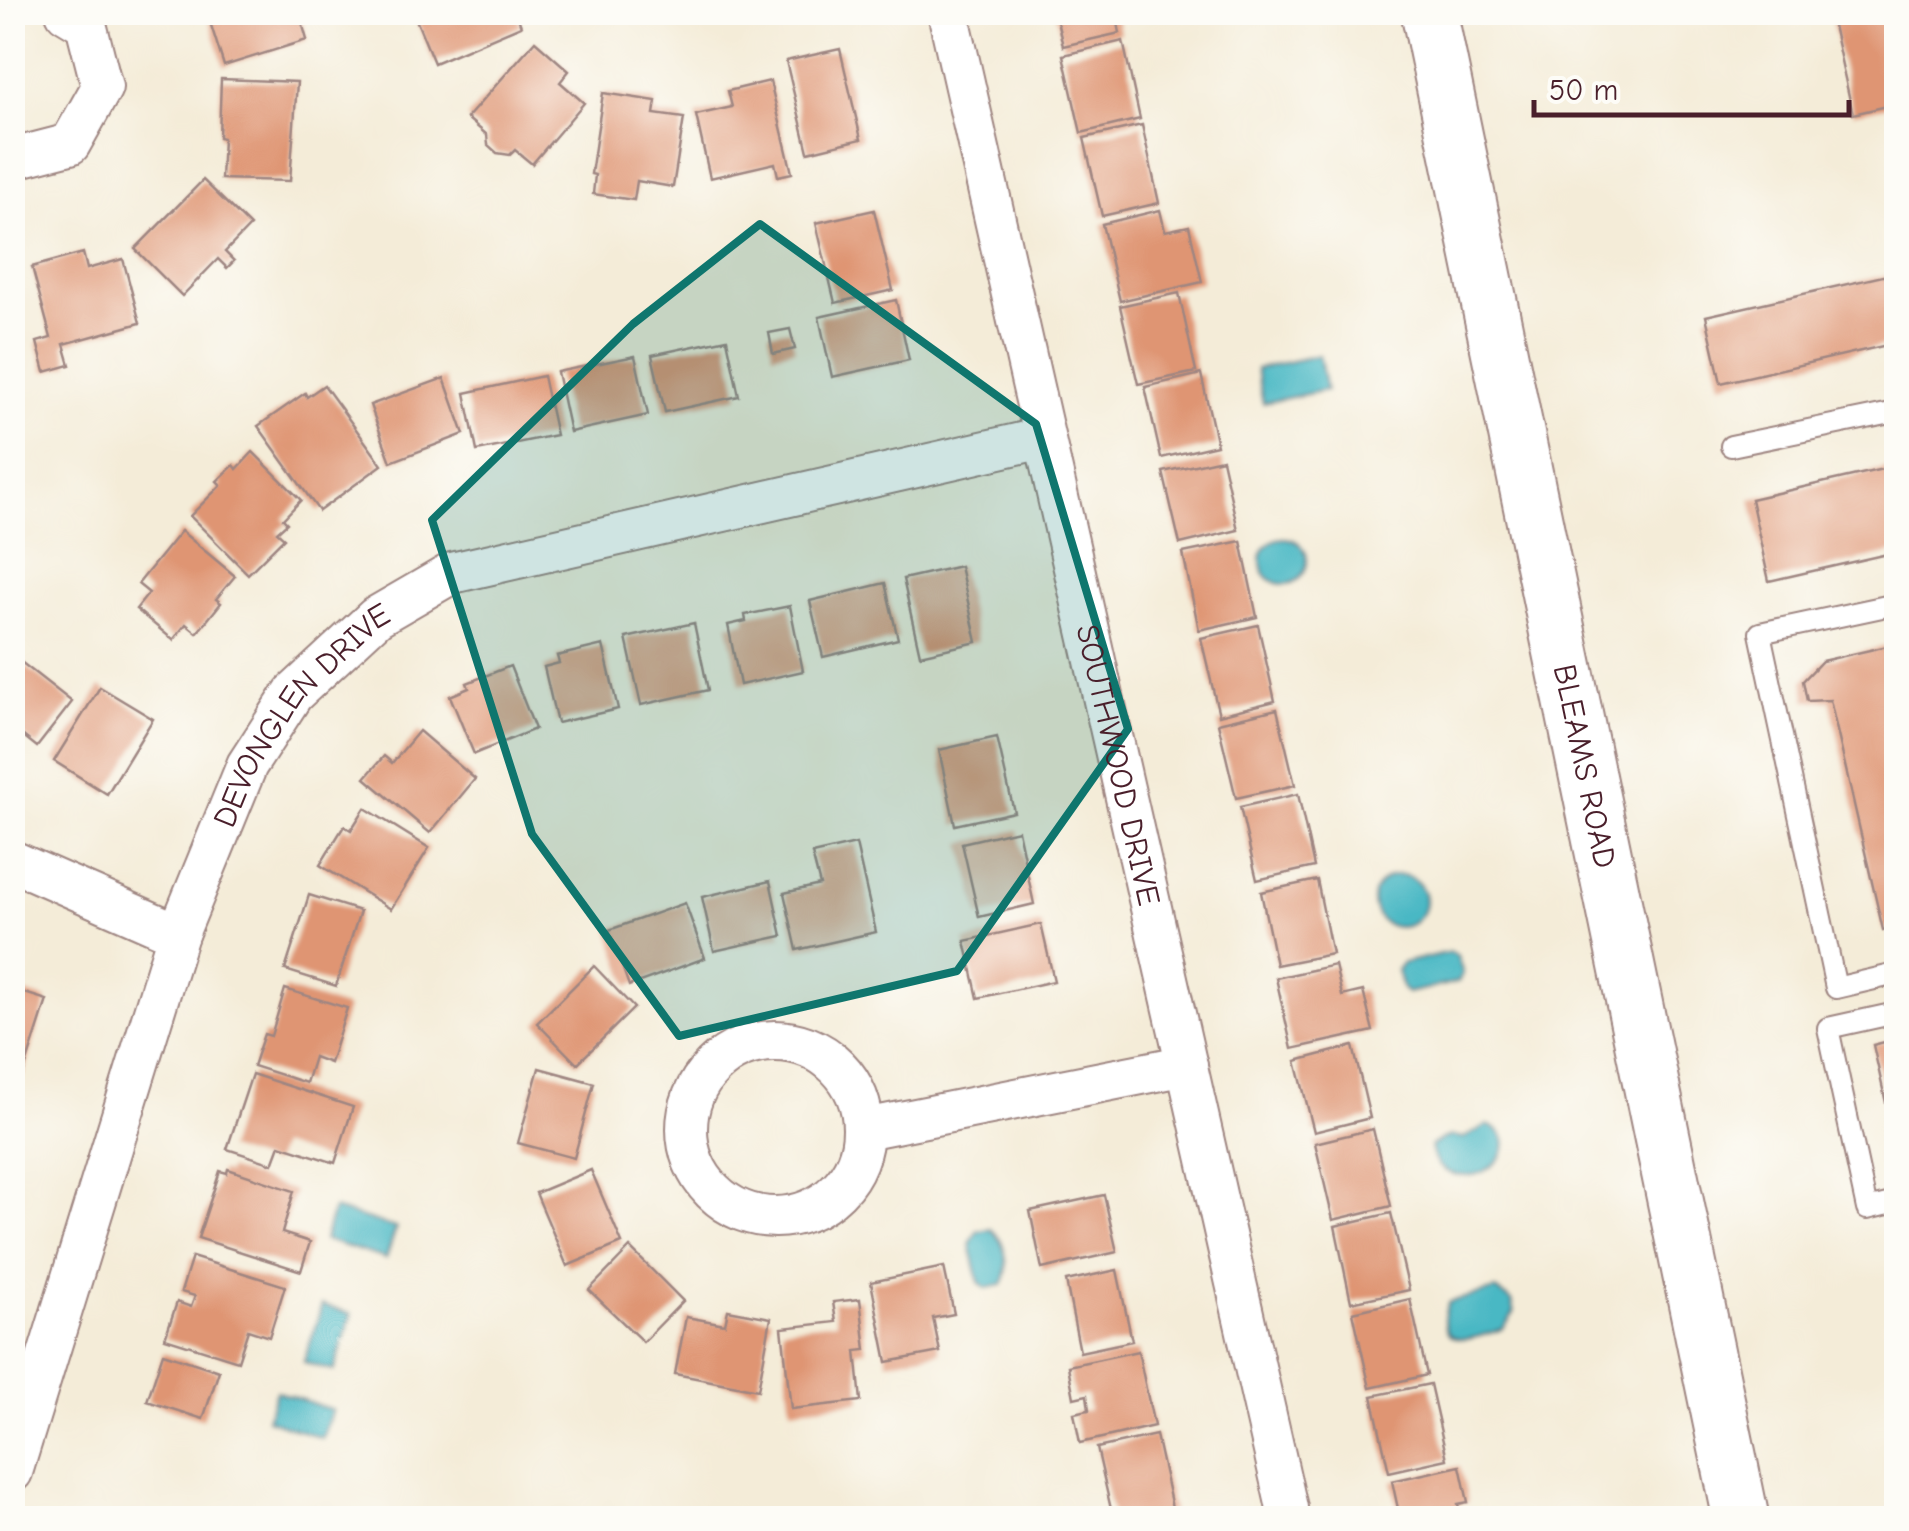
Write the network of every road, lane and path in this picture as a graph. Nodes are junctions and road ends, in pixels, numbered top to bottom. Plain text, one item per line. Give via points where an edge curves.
1 (66, 12) edge
2 (948, 12) edge
3 (1429, 12) edge
4 (12, 160) edge
5 (1896, 412) edge
6 (1043, 438) junction
7 (1731, 446) dead end
8 (1896, 604) edge
9 (12, 862) edge
10 (178, 934) junction
11 (1896, 974) edge
12 (1896, 1012) edge
13 (1187, 1065) junction
14 (865, 1129) junction
15 (1896, 1202) edge
16 (12, 1472) edge
17 (1287, 1518) edge
18 (1741, 1518) edge

1 - 4 street via 86,24 102,87 70,144
2 - 6 street, SOUTHWOOD DRIVE
3 - 18 main road, BLEAMS ROAD
5 - 7 lane
6 - 10 street, DEVONGLEN DRIVE via 452,572 376,617 292,694 247,765
6 - 13 street, SOUTHWOOD DRIVE
8 - 11 lane via 1760,633 1836,988
9 - 10 street
10 - 16 street, DEVONGLEN DRIVE
12 - 15 lane via 1828,1028 1867,1209
13 - 14 street
13 - 17 street, SOUTHWOOD DRIVE
14 - 14 street via 856,1092 839,1068 815,1050 786,1041 729,1053 707,1072 686,1126 703,1181 749,1214 778,1218 830,1198 850,1176

